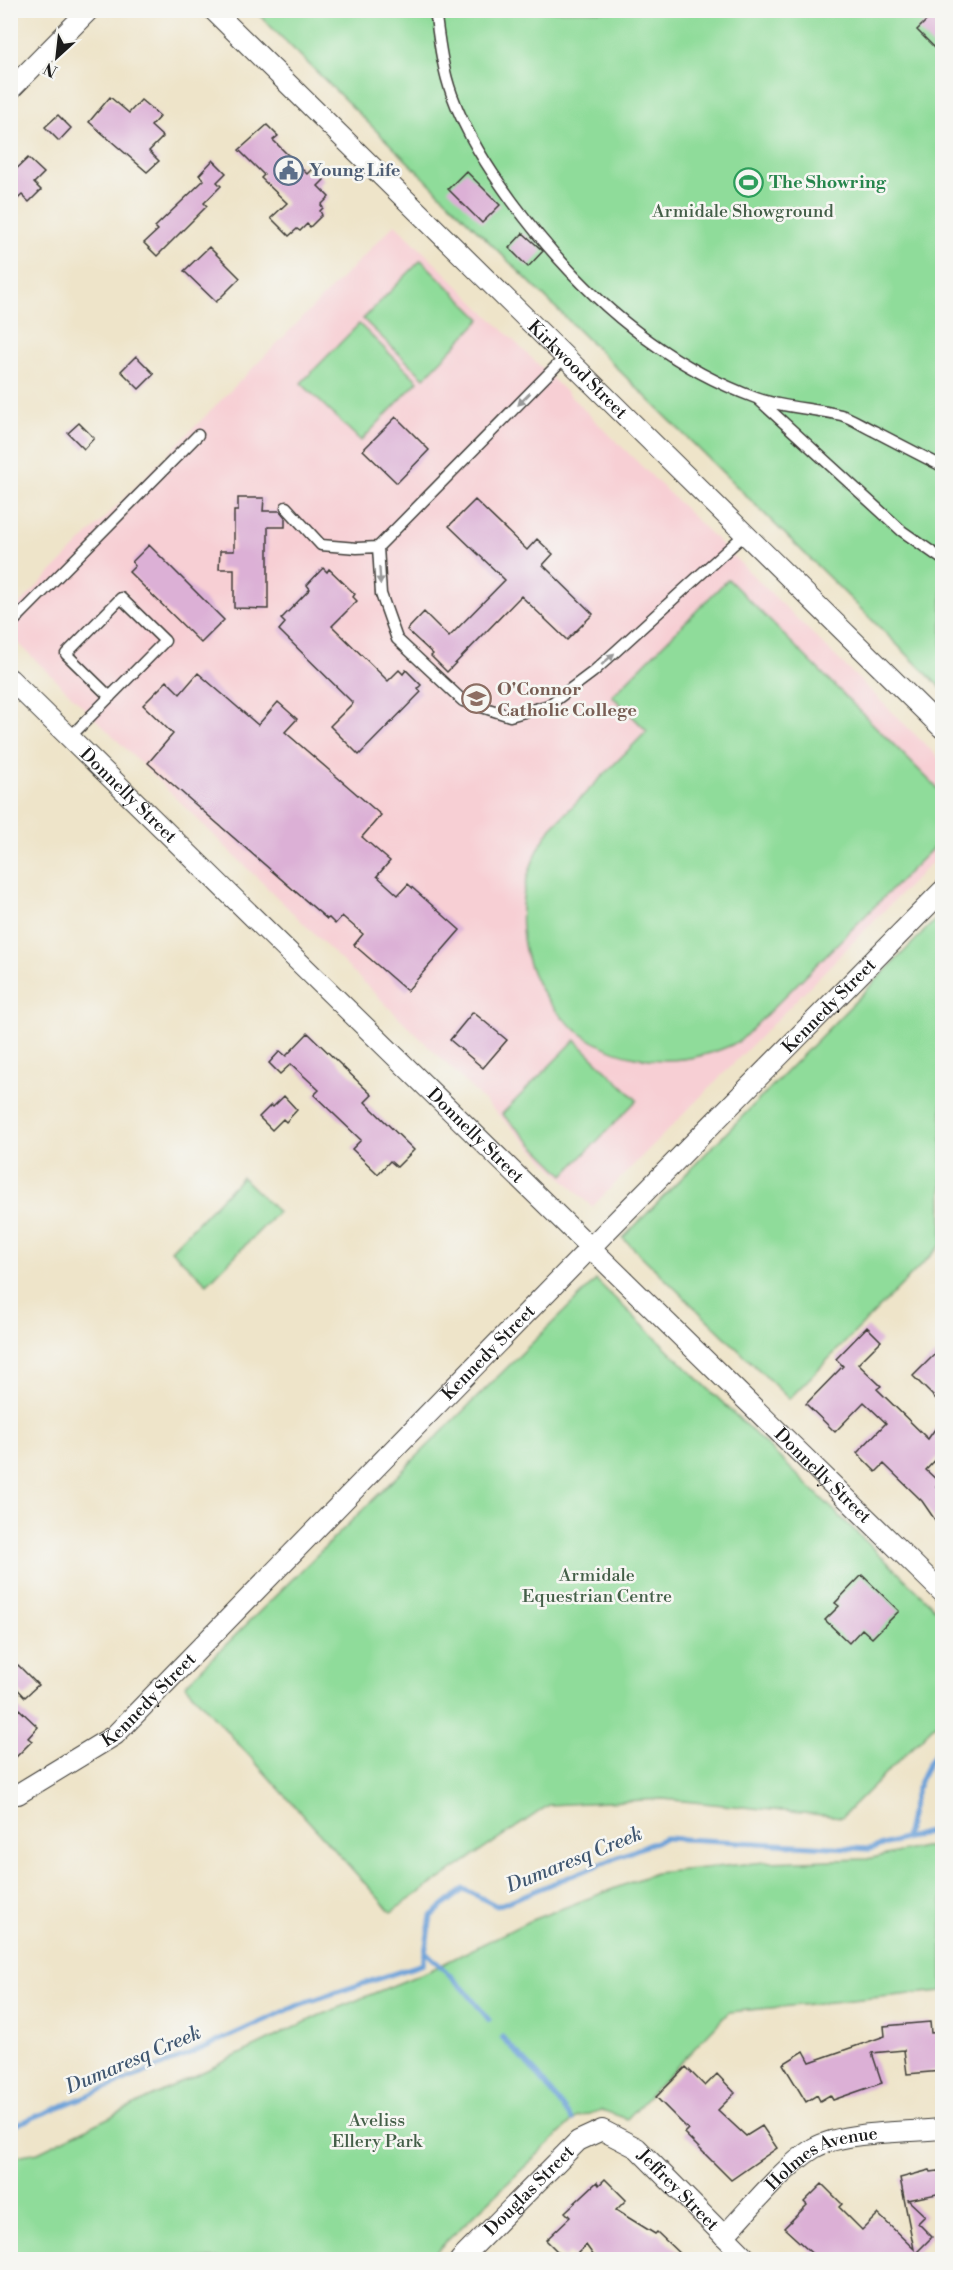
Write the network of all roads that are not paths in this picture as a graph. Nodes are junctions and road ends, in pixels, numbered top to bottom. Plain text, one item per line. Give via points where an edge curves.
1 (89, 10) edge
2 (213, 10) edge
3 (435, 10) edge
4 (10, 90) edge
5 (566, 357) junction
6 (757, 398) junction
7 (198, 435) dead end
8 (942, 466) edge
9 (286, 507) dead end
10 (745, 534) junction
11 (378, 547) junction
12 (942, 559) edge
13 (10, 625) edge
14 (10, 679) edge
15 (110, 697) junction
16 (942, 728) edge
17 (70, 737) junction
18 (942, 891) edge
19 (590, 1248) junction
20 (942, 1592) edge
21 (18, 1794) dead end
22 (942, 2129) edge
23 (602, 2130) joint
24 (724, 2236) junction
25 (460, 2259) edge
26 (748, 2259) edge

1 - 4 street
2 - 5 street, Kirkwood Street
3 - 6 lane via 451,93 467,132 494,176 565,267 638,334 713,378
5 - 10 street, Kirkwood Street
5 -> 11 lane
6 - 8 lane via 844,416
6 - 12 lane via 902,531
7 - 13 lane
9 - 11 lane via 321,545
11 -> 10 lane via 381,594 397,639 463,701 510,716 549,705 593,672
10 - 16 street, Kirkwood Street
14 - 17 street, Donnelly Street
15 - 15 lane via 66,654 121,598 165,641
15 - 17 lane
17 - 19 street, Donnelly Street
18 - 19 street, Kennedy Street
19 - 20 street, Donnelly Street
19 - 21 street, Kennedy Street via 115,1735
22 - 24 street, Holmes Avenue via 866,2135 815,2148 780,2177
23 - 24 street, Jeffrey Street via 637,2148
23 - 25 street, Douglas Street via 578,2140
24 - 26 street, Jeffrey Street

